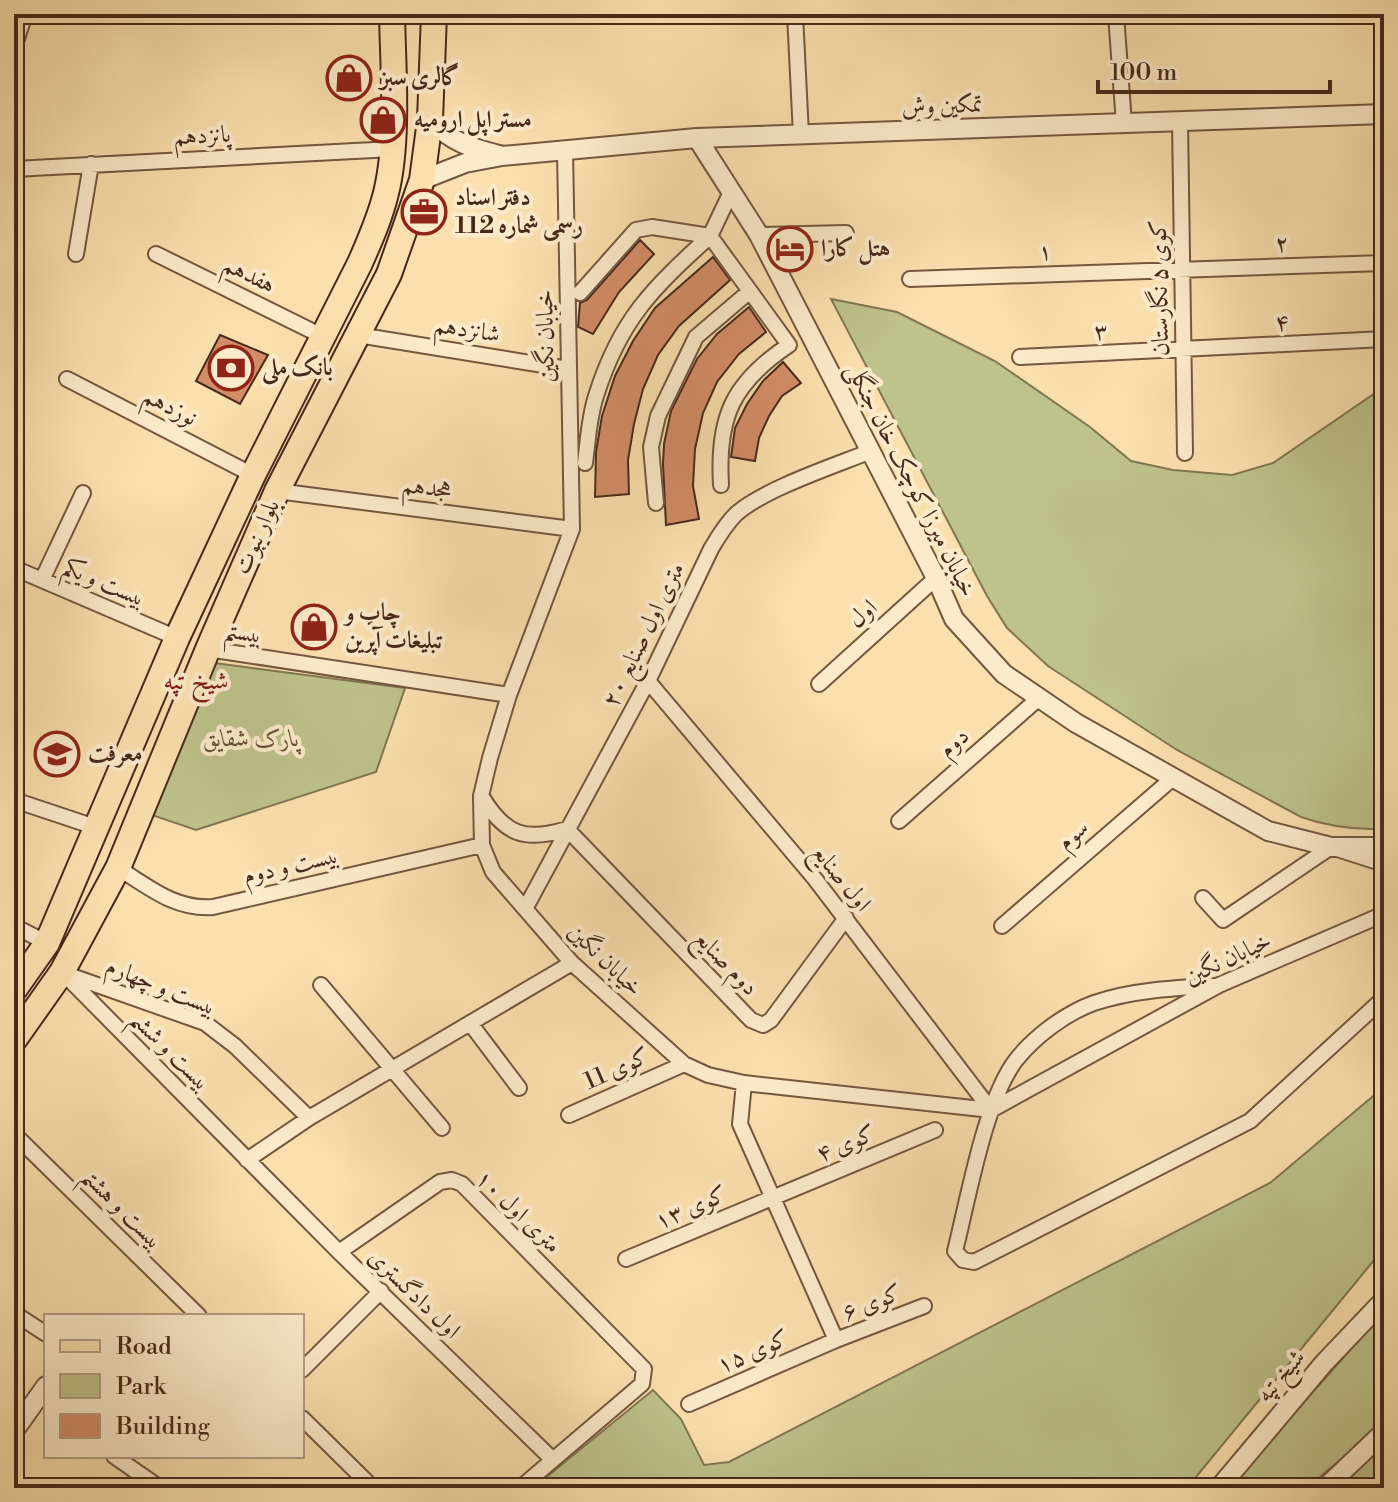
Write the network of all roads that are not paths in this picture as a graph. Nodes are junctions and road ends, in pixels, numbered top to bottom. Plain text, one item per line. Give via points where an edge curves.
1 (25, 14) edge
2 (434, 14) edge
3 (795, 14) edge
4 (1116, 14) edge
5 (393, 15) edge
6 (14, 48) edge
7 (1384, 114) edge
8 (430, 120) junction
9 (1180, 122) junction
10 (1124, 124) junction
11 (801, 135) junction
12 (697, 138) junction
13 (393, 149) junction
14 (565, 151) junction
15 (502, 156) junction
16 (91, 164) junction
17 (14, 169) edge
18 (422, 180) junction
19 (731, 192) junction
20 (846, 233) dead end
21 (759, 235) junction
22 (710, 236) junction
23 (76, 254) dead end
24 (156, 254) dead end
25 (1384, 263) edge
26 (1182, 269) junction
27 (910, 279) dead end
28 (750, 291) junction
29 (580, 293) dead end
30 (358, 335) junction
31 (322, 336) junction
32 (1384, 339) edge
33 (1183, 351) junction
34 (1020, 357) dead end
35 (568, 369) junction
36 (67, 379) dead end
37 (871, 451) junction
38 (1185, 453) dead end
39 (585, 463) dead end
40 (253, 475) junction
41 (721, 485) dead end
42 (277, 491) junction
43 (83, 493) dead end
44 (656, 503) dead end
45 (572, 529) junction
46 (14, 568) edge
47 (936, 578) junction
48 (42, 580) junction
49 (177, 638) junction
50 (208, 649) junction
51 (648, 681) junction
52 (819, 684) dead end
53 (509, 695) junction
54 (1039, 698) junction
55 (1173, 778) junction
56 (481, 796) junction
57 (14, 800) edge
58 (899, 821) dead end
59 (98, 828) junction
60 (567, 829) junction
61 (482, 845) junction
62 (1331, 847) junction
63 (1384, 847) edge
64 (1384, 864) edge
65 (118, 868) junction
66 (1203, 898) dead end
67 (525, 909) junction
68 (1384, 914) edge
69 (846, 918) junction
70 (14, 926) edge
71 (1002, 926) dead end
72 (47, 943) junction
73 (14, 962) edge
74 (572, 963) junction
75 (62, 972) junction
76 (321, 985) dead end
77 (1219, 985) junction
78 (14, 990) edge
79 (1384, 998) edge
80 (470, 1023) junction
81 (14, 1040) edge
82 (684, 1064) junction
83 (393, 1068) junction
84 (744, 1083) junction
85 (519, 1088) dead end
86 (991, 1110) junction
87 (569, 1115) dead end
88 (309, 1118) junction
89 (442, 1128) dead end
90 (935, 1130) dead end
91 (14, 1134) edge
92 (247, 1160) junction
93 (773, 1197) junction
94 (339, 1252) junction
95 (626, 1259) dead end
96 (381, 1291) junction
97 (1384, 1300) edge
98 (924, 1306) dead end
99 (14, 1313) edge
100 (197, 1314) edge
101 (44, 1333) edge
102 (836, 1340) junction
103 (304, 1368) edge
104 (42, 1398) edge
105 (689, 1404) dead end
106 (304, 1420) edge
107 (14, 1431) edge
108 (1384, 1432) edge
109 (117, 1458) edge
110 (552, 1459) junction
111 (14, 1483) edge
112 (22, 1488) edge
113 (160, 1488) edge
114 (373, 1488) edge
115 (520, 1488) edge
116 (1219, 1488) edge
117 (1325, 1488) edge

1 - 6 street
2 - 8 main road, بلوار نبوت
3 - 11 street
4 - 10 street
5 - 13 main road, بلوار نبوت
7 - 9 street, تمکین وش
8 - 15 street via 461,145
8 - 18 main road, بلوار نبوت
9 - 10 street, تمکین وش
9 - 26 street, کوی ۵ نگارستان
10 - 11 street, تمکین وش
11 - 12 street, تمکین وش
12 - 14 street, تمکین وش
12 - 19 street, خیابان میرزا کوچک خان جنگلی
13 - 16 street, پانزدهم
13 - 31 main road, بلوار نبوت via 375,229
14 - 15 street, تمکین وش
14 - 35 street, خیابان نگین
15 - 18 street
16 - 17 street, پانزدهم
16 - 23 street
18 - 30 main road, بلوار نبوت via 389,274
19 - 21 street, خیابان میرزا کوچک خان جنگلی
19 - 22 street
20 - 21 street
21 - 37 street, خیابان میرزا کوچک خان جنگلی
22 - 28 street
22 - 29 street via 652,227 636,230
22 - 39 street via 657,285 626,327 595,398
24 - 31 street, هفدهم
25 - 26 street, ۲
26 - 27 street, ۱
26 - 33 street, کوی ۵ نگارستان
28 - 41 street via 789,345 764,361 738,389 719,450
28 - 44 street via 696,337 658,416 651,447
30 - 35 street, شانزدهم
30 - 42 main road, بلوار نبوت
31 - 40 main road, بلوار نبوت
32 - 33 street, ۴
33 - 34 street, ۳
33 - 38 street, کوی ۵ نگارستان
35 - 45 street, خیابان نگین
36 - 40 street, نوزدهم
37 - 47 street, خیابان میرزا کوچک خان جنگلی
37 - 51 street, ۲۰ متری اول صنایع via 758,500 736,515 711,549
40 - 49 main road, بلوار نبوت
42 - 45 street, هجدهم
42 - 50 main road, بلوار نبوت
43 - 48 street
45 - 53 street, خیابان نگین
46 - 48 street, بیست و یکم
47 - 52 street, اول
47 - 54 street, خیابان میرزا کوچک خان جنگلی via 954,619 1004,674
48 - 49 street, بیست و یکم
49 - 59 main road, بلوار نبوت
50 - 53 street, بیستم
50 - 65 main road, بلوار نبوت
51 - 60 street, ۲۰ متری اول صنایع
51 - 69 street, اول صنایع
53 - 56 street, خیابان نگین
54 - 55 street, خیابان میرزا کوچک خان جنگلی
54 - 58 street, دوم
55 - 62 street, خیابان میرزا کوچک خان جنگلی via 1268,831
55 - 71 street, سوم
56 - 60 street via 495,818 516,832 542,837
56 - 61 street, خیابان نگین
57 - 59 street
59 - 72 main road, بلوار نبوت
60 - 67 street, ۲۰ متری اول صنایع
60 - 69 street, دوم صنایع via 751,1020 763,1025
61 - 65 street, بیست و دوم via 213,907 173,902
61 - 67 street, خیابان نگین via 493,872
62 - 63 street, خیابان میرزا کوچک خان جنگلی
62 - 64 street
62 - 66 street via 1223,920
65 - 75 main road, بلوار نبوت
67 - 74 street, خیابان نگین
68 - 77 street, خیابان نگین
69 - 86 street, اول صنایع
70 - 72 street
72 - 73 main road
72 - 78 main road, بلوار نبوت
74 - 80 street
74 - 82 street, خیابان نگین
75 - 81 main road, بلوار نبوت
75 - 88 street, بیست و چهارم via 205,1023
75 - 92 street, بیست و ششم
76 - 83 street
77 - 86 street, خیابان نگین
77 - 86 street via 1127,996 1067,1017 1015,1061
79 - 86 street via 1250,1121 974,1262 955,1251
80 - 83 street
80 - 85 street
82 - 84 street, خیابان نگین
82 - 87 street, کوی 11
83 - 88 street
83 - 89 street
84 - 86 street, خیابان نگین
84 - 93 street via 740,1124
88 - 92 street
90 - 93 street, کوی ۴
91 - 100 street, بیست و هشتم
92 - 94 street, اول دادگستری
93 - 95 street, کوی ۱۳
93 - 102 street
94 - 96 street, اول دادگستری
94 - 110 street, ۱۰ متری اول via 440,1182 462,1184 644,1369 642,1384
96 - 103 street
96 - 110 street, اول دادگستری
97 - 116 street, شیخ تپه
98 - 102 street, کوی ۶
99 - 101 street
102 - 105 street, کوی ۱۵
104 - 107 street
106 - 114 street
108 - 117 street
109 - 113 street
110 - 115 street
111 - 112 street

